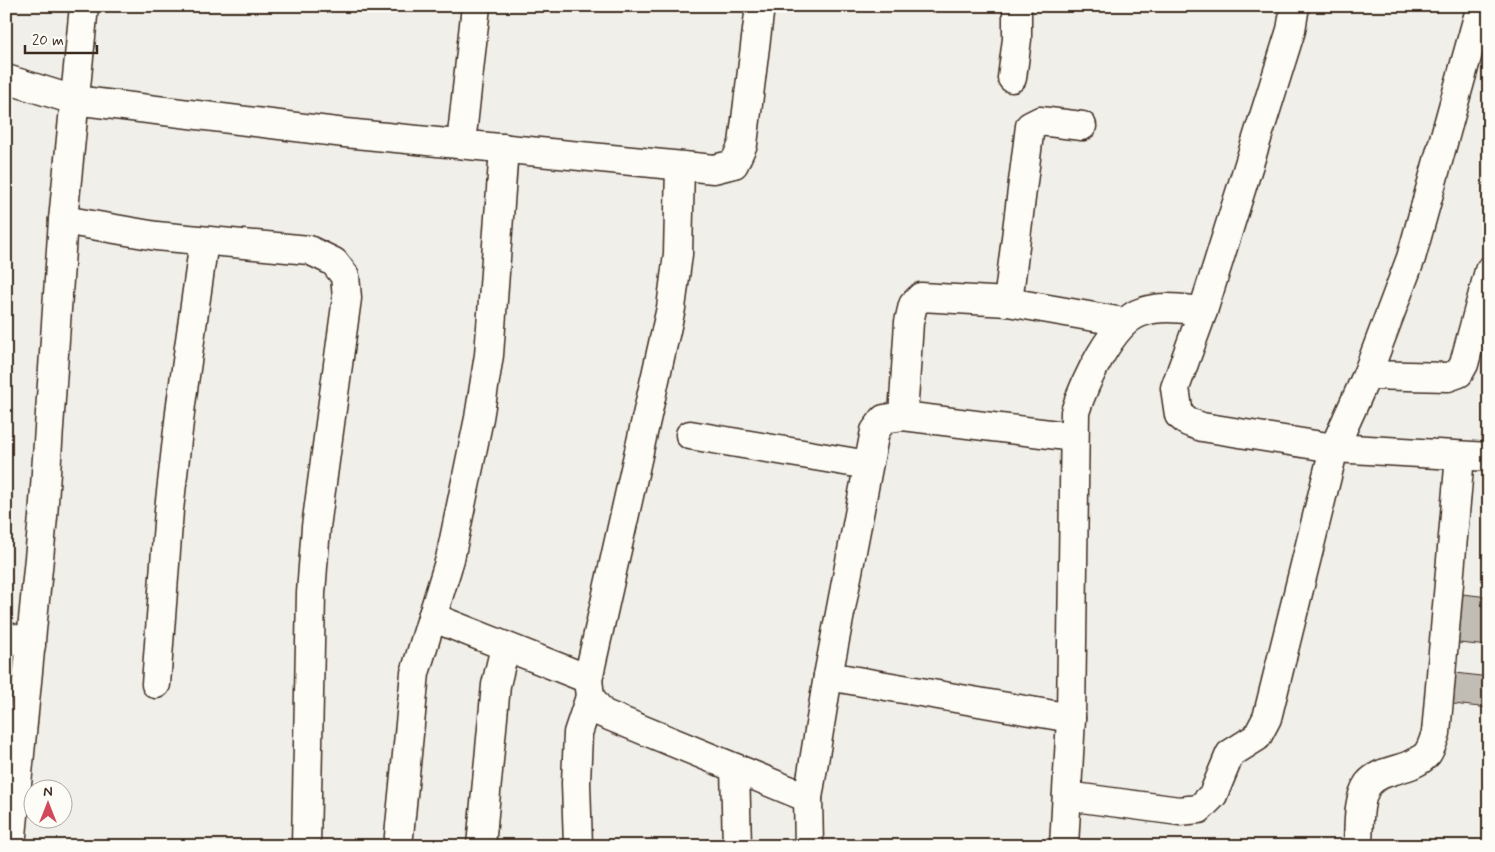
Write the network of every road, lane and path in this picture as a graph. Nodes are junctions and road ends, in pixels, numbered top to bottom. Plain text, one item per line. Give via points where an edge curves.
1 (84, 6) edge
2 (476, 6) edge
3 (760, 6) edge
4 (1017, 6) edge
5 (1295, 6) edge
6 (1481, 6) edge
7 (6, 78) edge
8 (1012, 78) dead end
9 (74, 100) junction
10 (1082, 126) dead end
11 (460, 144) junction
12 (504, 148) junction
13 (680, 167) junction
14 (63, 220) junction
15 (204, 242) junction
16 (1489, 271) edge
17 (1008, 302) junction
18 (1203, 311) junction
19 (1123, 322) junction
20 (1367, 375) junction
21 (904, 416) junction
22 (690, 436) dead end
23 (1074, 438) junction
24 (1334, 448) junction
25 (1460, 456) junction
26 (1489, 458) edge
27 (868, 465) junction
28 (432, 617) junction
29 (19, 640) edge
30 (505, 647) junction
31 (828, 676) junction
32 (156, 684) dead end
33 (589, 688) junction
34 (1070, 718) junction
35 (735, 768) junction
36 (1066, 796) junction
37 (808, 798) junction
38 (11, 846) edge
39 (306, 846) edge
40 (398, 846) edge
41 (481, 846) edge
42 (578, 846) edge
43 (737, 846) edge
44 (809, 846) edge
45 (1064, 846) edge
46 (1358, 846) edge

1 - 9 street
2 - 11 street
3 - 13 street via 743,144 734,164 714,169
4 - 8 street
5 - 18 street via 1291,30
6 - 20 street via 1411,258
7 - 9 street
9 - 11 street
9 - 14 street
10 - 17 street via 1040,121 1030,126
11 - 12 street
12 - 13 street
12 - 28 street via 489,355 450,559
13 - 33 street via 678,254 671,308
14 - 15 street
14 - 29 street via 43,507
15 - 32 street via 172,491
15 - 39 street via 309,250 334,262 345,276 347,298 316,527 311,593
16 - 20 street via 1459,374 1448,377
17 - 19 street
17 - 21 street via 921,297 913,305 909,322
18 - 19 street via 1164,308 1141,312
18 - 24 street via 1175,388 1179,414 1188,422 1202,427
19 - 23 street via 1084,383 1074,412
20 - 24 street
21 - 23 street
21 - 27 street via 884,418 875,431
22 - 27 street
23 - 34 street
24 - 25 street
24 - 36 street via 1266,718 1257,737 1230,754 1213,795 1199,809 1179,811
25 - 26 street
25 - 46 street via 1436,733 1427,754 1411,766 1381,775 1368,784 1362,800
27 - 31 street
28 - 30 street
28 - 40 street via 415,673
29 - 38 street
30 - 33 street
30 - 41 street via 496,685
31 - 34 street
31 - 37 street
33 - 35 street via 602,713
33 - 42 street via 578,733
34 - 36 street
35 - 37 street
35 - 43 street
36 - 45 street
37 - 44 street

